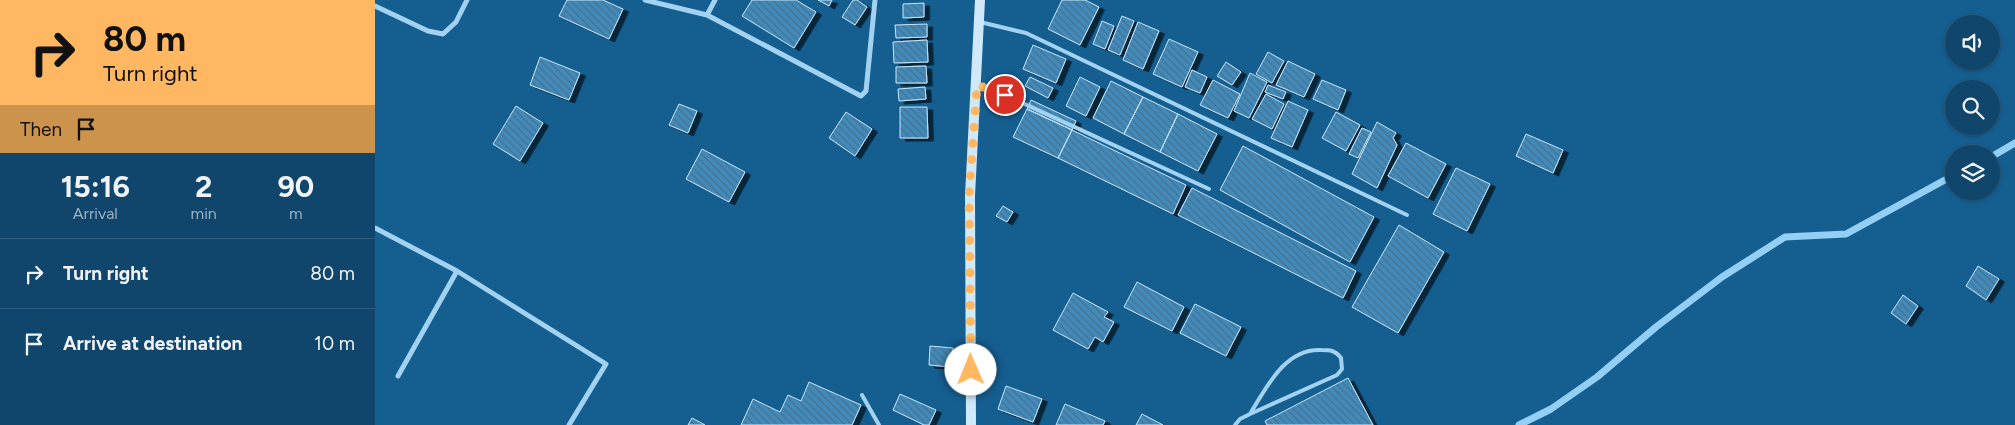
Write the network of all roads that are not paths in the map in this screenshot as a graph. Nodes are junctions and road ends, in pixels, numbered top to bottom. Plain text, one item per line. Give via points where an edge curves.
1 (467, 0) edge
2 (645, 0) edge
3 (715, 0) edge
4 (875, 0) edge
5 (980, 0) edge
6 (375, 6) edge
7 (707, 15) junction
8 (978, 22) junction
9 (977, 85) junction
10 (1209, 189) dead end
11 (1407, 215) dead end
12 (375, 228) edge
13 (457, 271) junction
14 (398, 376) dead end
15 (862, 395) dead end
16 (1250, 414) junction
17 (569, 425) edge
18 (879, 425) edge
19 (971, 425) edge
20 (1235, 425) edge

1 - 6 street via 456,22 443,34 428,31
2 - 7 street
3 - 7 street
4 - 7 street via 867,91 861,96
5 - 8 main road
8 - 9 main road
8 - 11 lane via 1026,33
9 - 10 lane
9 - 19 main road via 969,196
12 - 13 street
13 - 14 street
13 - 17 street via 606,364
15 - 18 lane
16 - 16 lane via 1337,375 1342,369 1341,358 1331,350 1314,349 1292,358 1276,373
16 - 20 lane

